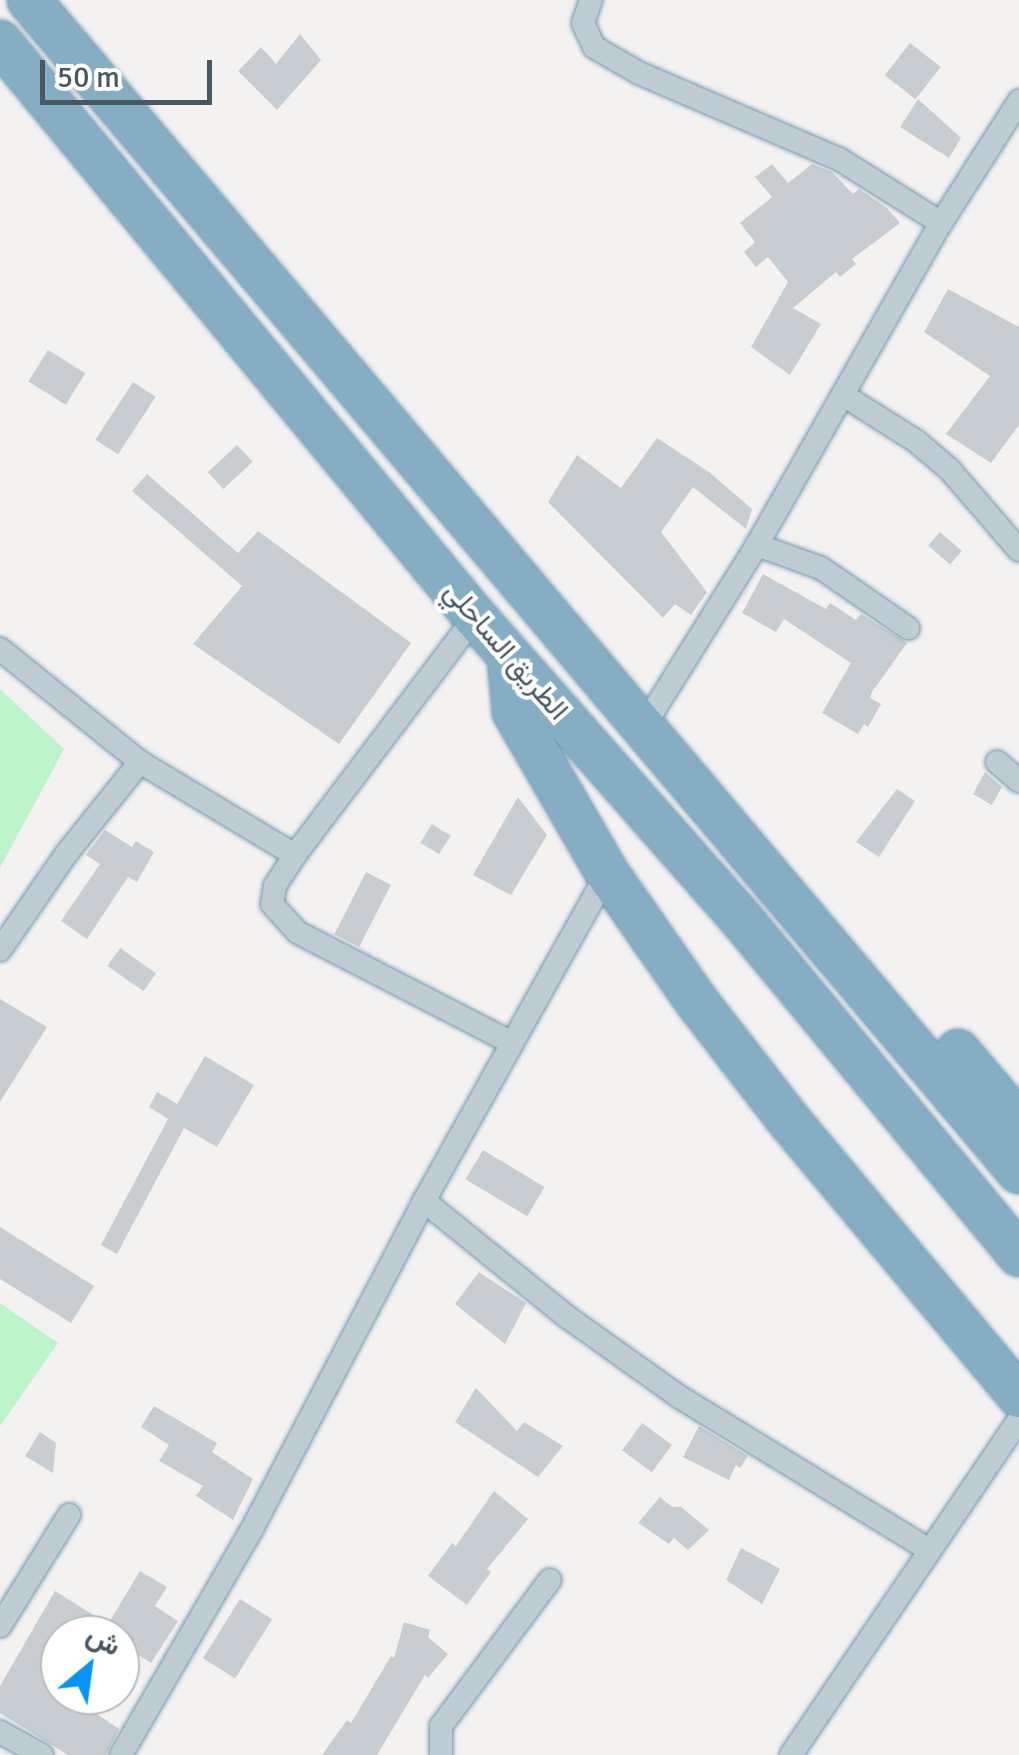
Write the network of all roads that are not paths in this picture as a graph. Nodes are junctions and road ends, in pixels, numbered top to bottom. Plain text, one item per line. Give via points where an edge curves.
1 (30, 0) edge
2 (591, 0) edge
3 (0, 42) edge
4 (1019, 101) edge
5 (941, 223) junction
6 (843, 395) junction
7 (757, 544) junction
8 (1019, 550) edge
9 (475, 617) junction
10 (908, 628) dead end
11 (0, 649) edge
12 (509, 657) junction
13 (644, 726) junction
14 (140, 762) junction
15 (997, 762) dead end
16 (1019, 781) edge
17 (747, 846) junction
18 (295, 855) junction
19 (607, 873) junction
20 (0, 950) edge
21 (512, 1043) junction
22 (1019, 1123) edge
23 (1019, 1172) edge
24 (424, 1201) junction
25 (1019, 1254) edge
26 (1019, 1396) edge
27 (1019, 1420) edge
28 (69, 1515) dead end
29 (928, 1549) junction
30 (550, 1580) dead end
31 (0, 1626) edge
32 (0, 1732) edge
33 (42, 1755) edge
34 (121, 1755) edge
35 (440, 1755) edge
36 (790, 1755) edge

1 - 13 highway, الطريق الساحلي
2 - 5 street via 583,24 594,47 639,73 839,158
3 - 9 highway, الطريق الساحلي
4 - 5 street
5 - 6 street
6 - 7 street
6 - 8 street via 950,470
7 - 10 street via 821,568
7 - 13 street
9 - 12 highway, الطريق الساحلي
9 - 18 street
11 - 14 street
12 - 19 highway via 514,712
12 - 25 highway, الطريق الساحلي via 738,915
13 - 17 highway, الطريق الساحلي
14 - 18 street
14 - 20 street
15 - 16 street
17 - 22 highway via 848,928
17 - 23 highway, الطريق الساحلي
18 - 21 street via 275,886 272,904 283,920
19 - 21 street
19 - 26 highway via 791,1123
21 - 24 street
24 - 29 street via 663,1386
24 - 34 street via 252,1529
27 - 29 street
28 - 31 street
29 - 36 street
30 - 35 street via 441,1726
32 - 33 street

